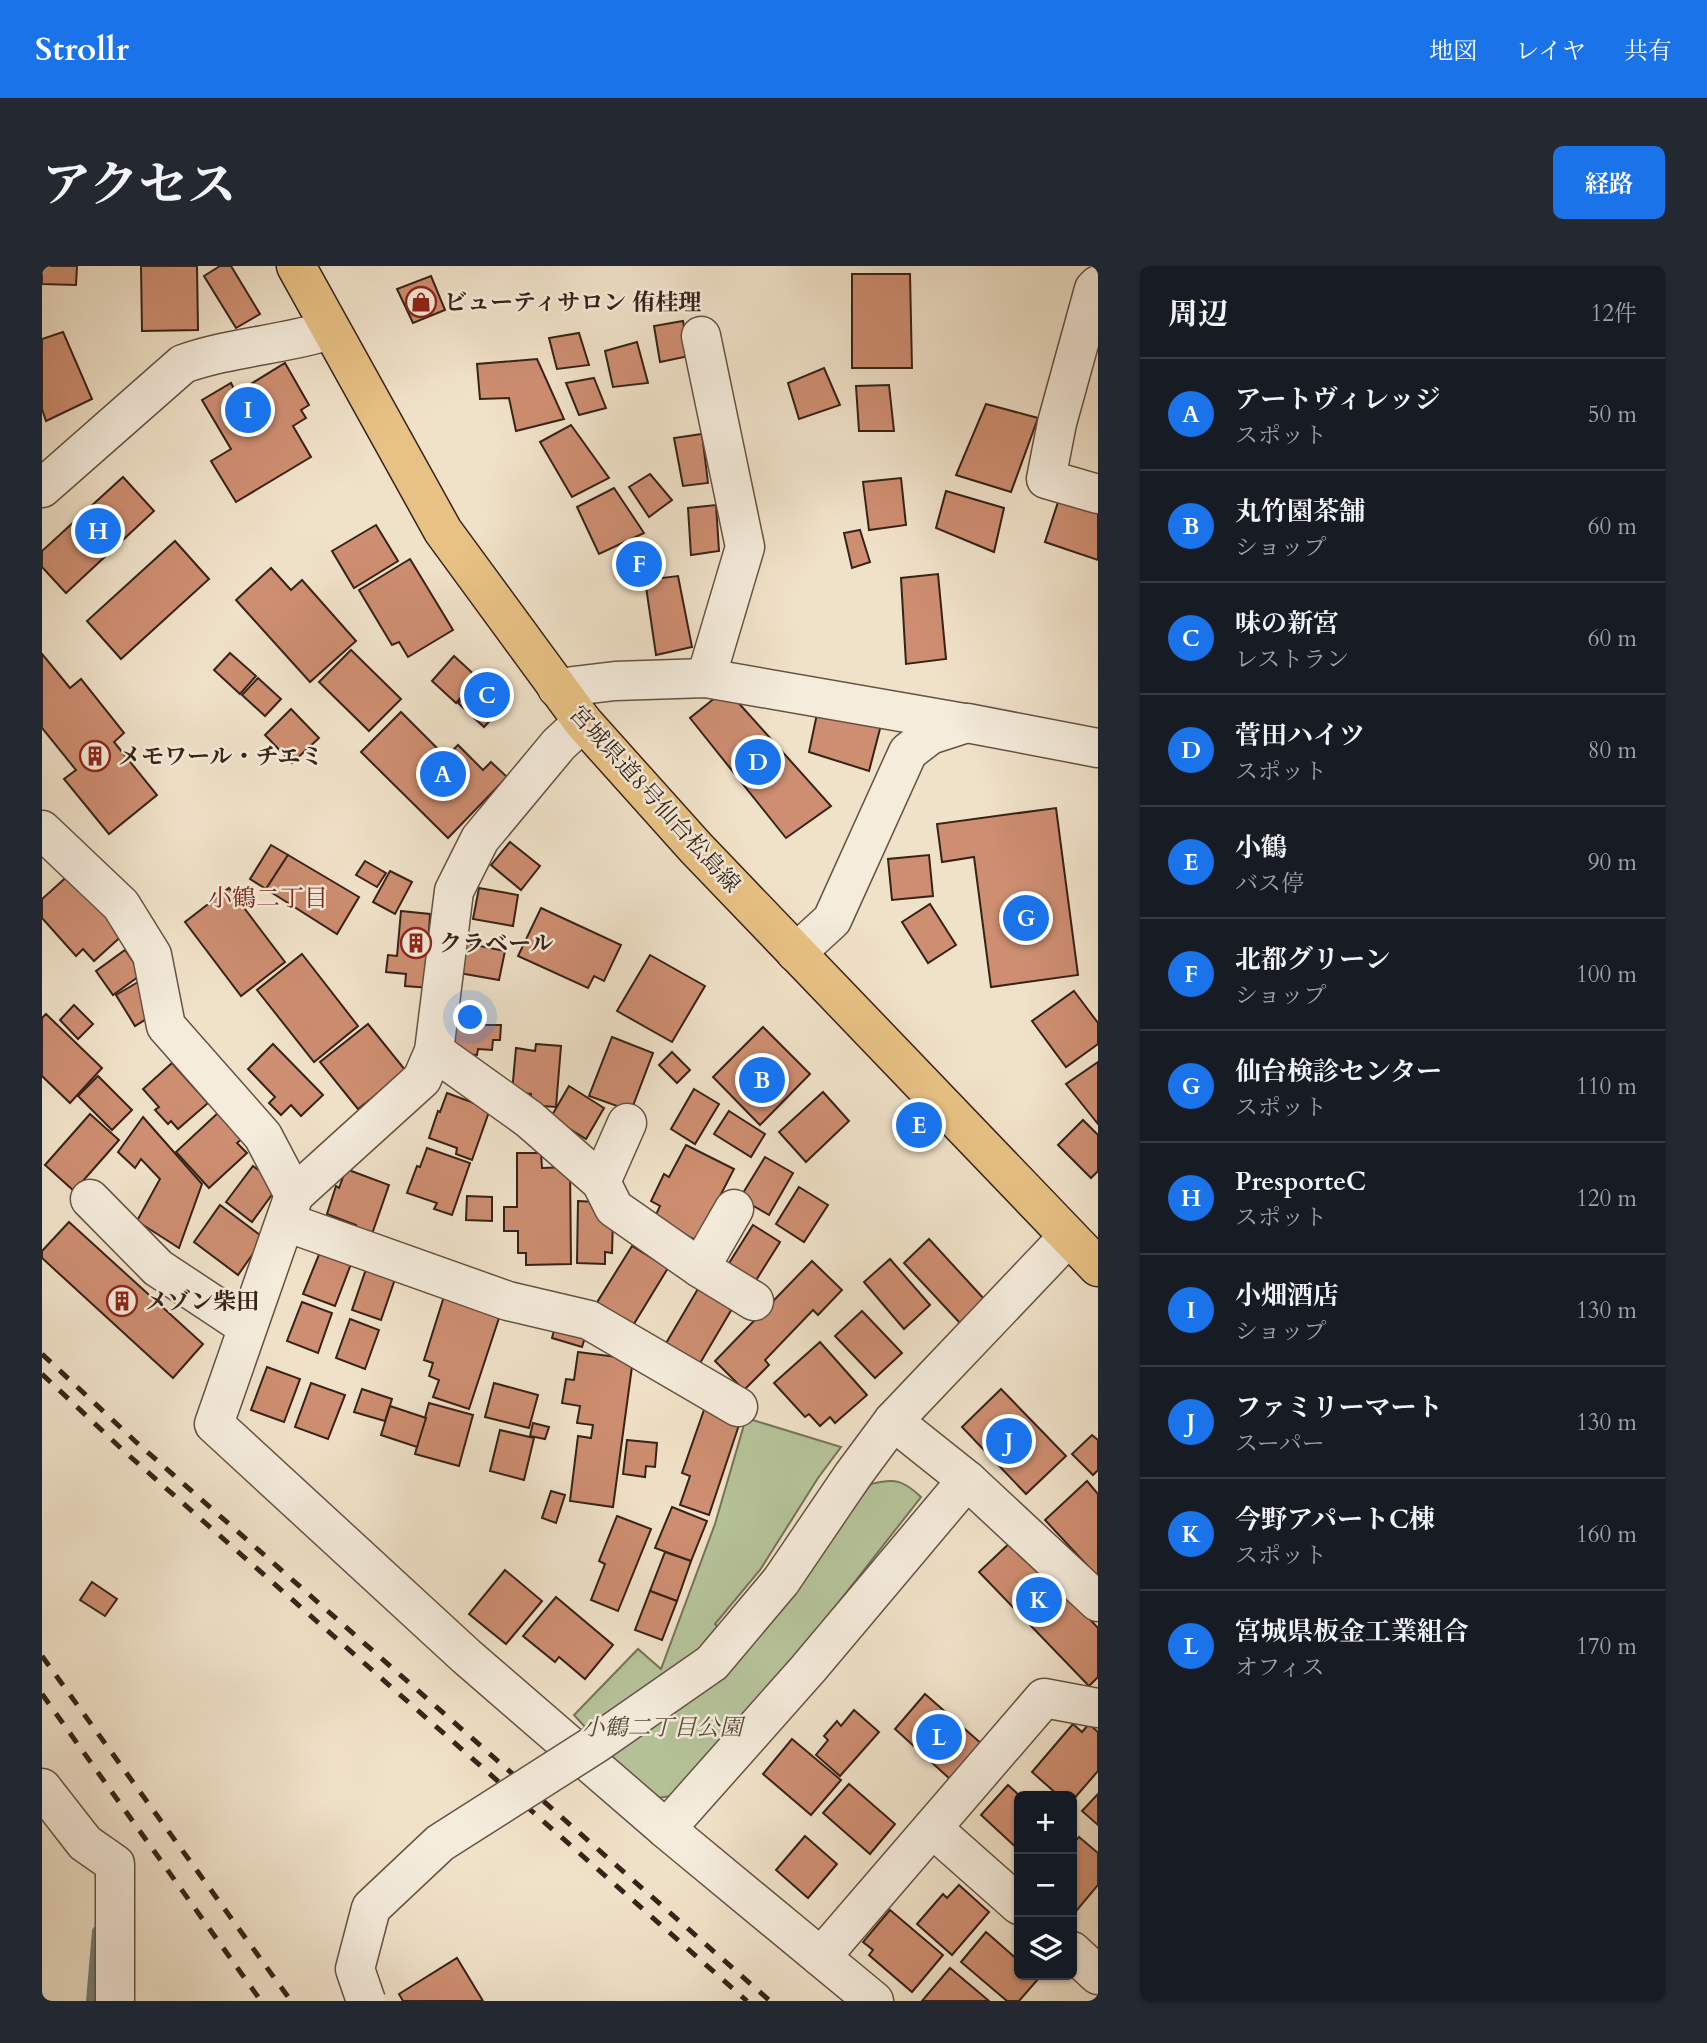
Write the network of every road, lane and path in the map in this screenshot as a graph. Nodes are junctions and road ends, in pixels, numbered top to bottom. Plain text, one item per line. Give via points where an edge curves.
1 (296, 266) edge
2 (1098, 285) edge
3 (330, 330) junction
4 (701, 336) dead end
5 (42, 488) edge
6 (1098, 494) edge
7 (706, 678) junction
8 (558, 688) junction
9 (583, 722) junction
10 (967, 723) junction
11 (1098, 748) edge
12 (42, 830) edge
13 (796, 953) junction
14 (434, 1051) junction
15 (627, 1123) dead end
16 (601, 1182) junction
17 (90, 1199) dead end
18 (290, 1208) junction
19 (734, 1209) dead end
20 (1068, 1237) junction
21 (1098, 1267) edge
22 (701, 1268) junction
23 (754, 1301) dead end
24 (247, 1327) junction
25 (738, 1407) dead end
26 (893, 1421) junction
27 (967, 1480) junction
28 (1098, 1602) edge
29 (1098, 1708) edge
30 (42, 1788) edge
31 (932, 1828) junction
32 (666, 1829) junction
33 (1014, 1901) edge
34 (1077, 1956) edge
35 (821, 1957) junction
36 (1098, 1975) edge
37 (118, 2000) edge
38 (366, 2001) edge
39 (874, 2001) edge

1 - 3 main road, 宮城県道8号仙台松島線
2 - 6 street via 1057,423 1046,479
3 - 5 street via 183,364
3 - 8 main road, 宮城県道8号仙台松島線 via 443,531
4 - 7 street via 745,547
7 - 8 street
7 - 10 street
8 - 9 main road, 宮城県道8号仙台松島線
9 - 13 main road, 宮城県道8号仙台松島線
9 - 14 street via 480,839 454,891
10 - 11 street
10 - 13 street via 930,736 908,752 832,920
12 - 18 street via 121,905 152,955 166,1026 263,1136
13 - 20 main road, 宮城県道8号仙台松島線
14 - 16 street via 529,1119
14 - 18 street via 422,1079
15 - 16 street
16 - 22 street via 614,1208
17 - 24 street via 158,1268
18 - 24 street
18 - 25 street via 508,1301 589,1320
19 - 22 street
20 - 21 main road, 宮城県道8号仙台松島線
20 - 26 street
22 - 23 street
24 - 32 street via 214,1424 466,1656
26 - 27 street
26 - 38 street, bridge via 781,1581 712,1663 440,1843 371,1908 355,1969
27 - 28 street
27 - 32 street
29 - 31 street via 1044,1698
30 - 37 street via 85,1843 116,1864
31 - 33 street
31 - 35 street
32 - 35 street
34 - 36 street
35 - 39 street

